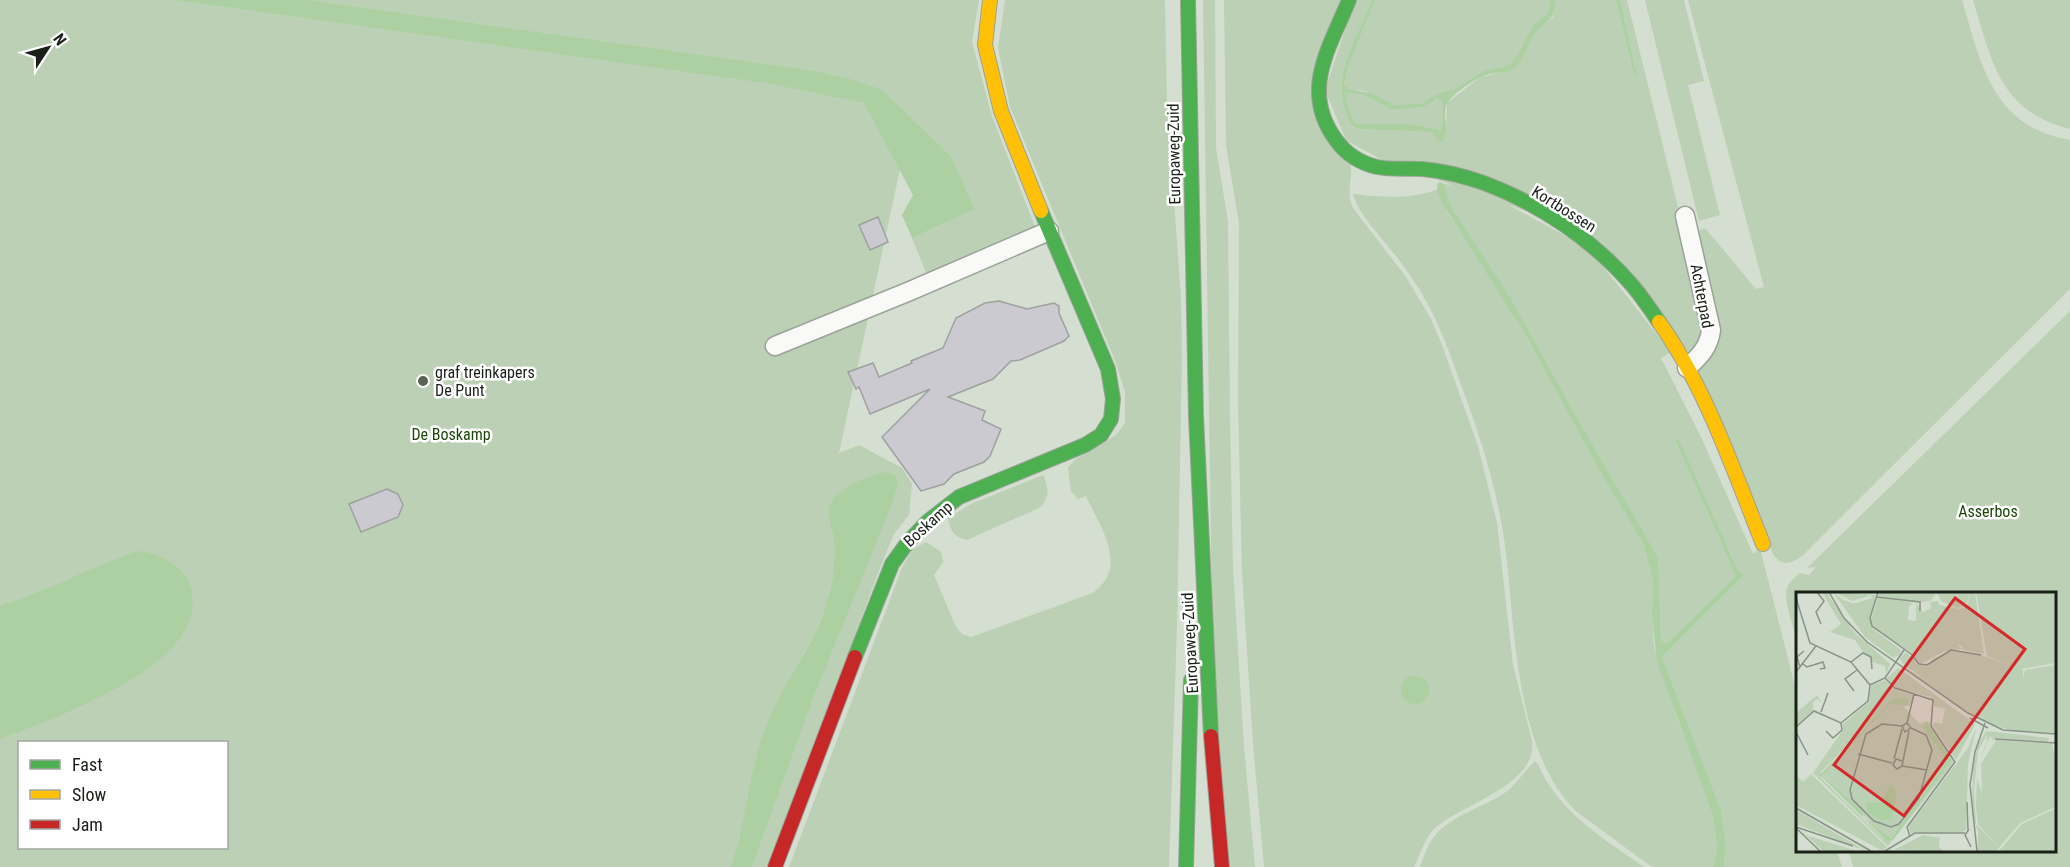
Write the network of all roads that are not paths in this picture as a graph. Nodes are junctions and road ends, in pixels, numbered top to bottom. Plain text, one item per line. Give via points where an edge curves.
1 (990, 0) edge
2 (1188, 0) edge
3 (1348, 0) edge
4 (1685, 216) dead end
5 (1049, 231) junction
6 (775, 345) dead end
7 (1687, 368) junction
8 (1196, 416) junction
9 (1763, 544) dead end
10 (1192, 632) dead end
11 (1191, 666) dead end
12 (775, 867) edge
13 (1186, 867) edge
14 (1222, 867) edge

1 - 5 street, Boskamp via 985,45 992,79
2 - 8 street, Europaweg-Zuid
3 - 7 street, Kortbossen via 1318,78 1318,93 1328,128 1349,153 1371,167 1440,171 1473,180 1563,224 1622,272 1649,306
4 - 7 street, Achterpad via 1711,330 1706,347
5 - 6 street
5 - 12 street, Boskamp via 1108,369 1113,399 1111,419 1101,435 1084,444 959,497 903,545 886,576
7 - 9 street, Kortbossen
8 - 10 street, Europaweg-Zuid via 1191,484
8 - 14 street, Europaweg-Zuid via 1208,688
11 - 13 street, Europaweg-Zuid

